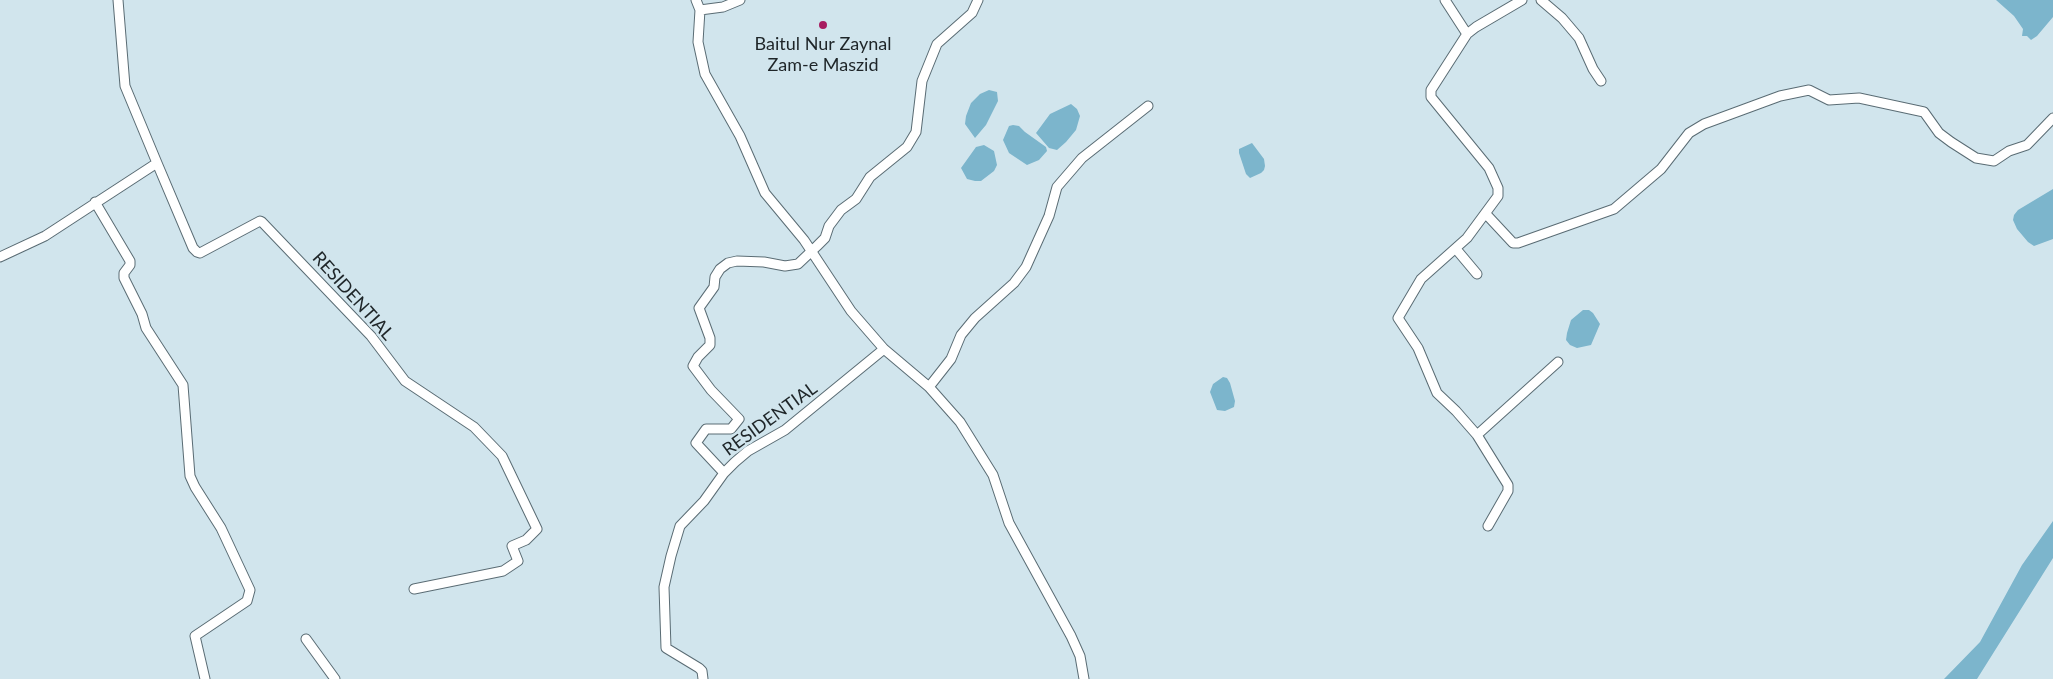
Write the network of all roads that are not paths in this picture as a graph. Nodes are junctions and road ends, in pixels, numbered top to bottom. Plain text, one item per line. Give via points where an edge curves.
1 (118, 0) edge
2 (696, 0) edge
3 (740, 0) edge
4 (978, 0) edge
5 (1445, 0) edge
6 (1522, 0) edge
7 (1541, 0) edge
8 (700, 10) junction
9 (1467, 34) junction
10 (1601, 81) dead end
11 (1148, 106) dead end
12 (2053, 118) edge
13 (156, 163) junction
14 (95, 202) junction
15 (1486, 214) junction
16 (1456, 249) junction
17 (810, 251) junction
18 (0, 257) edge
19 (1477, 274) dead end
20 (884, 349) junction
21 (1558, 362) dead end
22 (929, 387) junction
23 (1477, 435) junction
24 (724, 473) junction
25 (1488, 526) dead end
26 (414, 589) dead end
27 (306, 639) dead end
28 (205, 679) edge
29 (335, 679) edge
30 (704, 679) edge
31 (1084, 679) edge

1 - 13 street, RESIDENTIAL via 125,86
2 - 8 street
3 - 8 street via 723,7
4 - 17 street via 972,13 937,44 922,80 916,132 907,147 870,177 856,199 840,210 825,238
5 - 9 street
6 - 9 street
7 - 10 street via 1579,38
8 - 17 street via 698,42 705,74 740,136 765,193
9 - 15 street via 1431,90 1431,97 1489,168 1498,196
11 - 22 street via 1082,158 1057,187 1049,216 1026,267 1014,284 974,318 961,335 951,359
12 - 15 street via 2027,145 1994,161 1976,158 1951,142 1939,133 1924,112 1859,98 1829,100 1809,90 1780,96 1704,124 1689,133 1661,169 1614,209 1518,243 1513,243
13 - 14 street
13 - 26 street, RESIDENTIAL via 197,252 262,222 371,336 405,381 474,427 502,456 537,529 526,540 512,546 518,561 503,571
14 - 18 street via 45,236
14 - 28 street via 130,260 124,278 146,328 183,385 190,476 221,528 250,590 247,601 195,636
15 - 16 street
16 - 19 street
16 - 23 street via 1421,279 1398,318 1418,348 1437,393
17 - 20 street via 851,311
17 - 24 street via 798,264 785,266 737,260 728,263 720,269 714,287 699,308 710,345 693,366 739,419 731,429 706,429 696,443
20 - 22 street
20 - 24 street, RESIDENTIAL via 785,430 748,451
21 - 23 street
22 - 31 street via 960,422 993,475 1009,523 1080,656
23 - 25 street via 1509,488
24 - 30 street, RESIDENTIAL via 680,526 664,586 666,648 699,668
27 - 29 street

